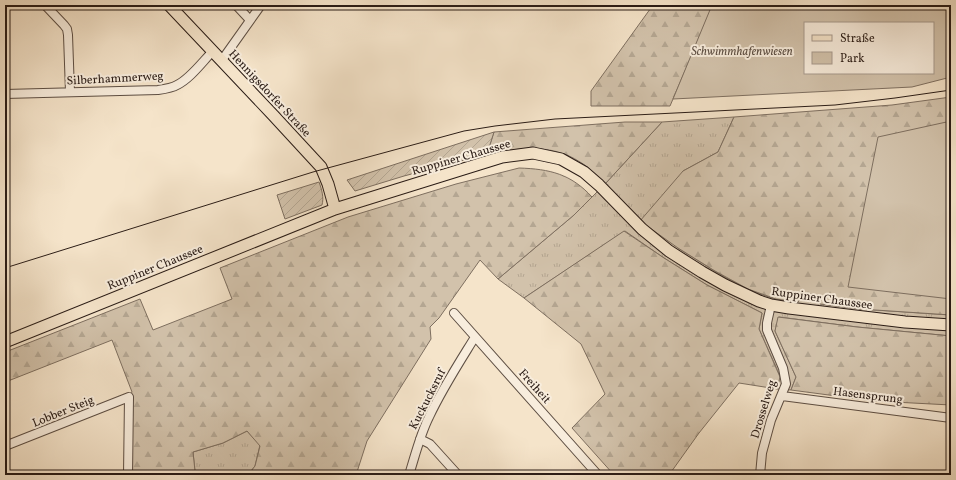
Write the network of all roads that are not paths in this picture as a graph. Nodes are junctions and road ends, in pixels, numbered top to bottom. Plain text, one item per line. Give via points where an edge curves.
1 (45, 5) edge
2 (169, 5) edge
3 (236, 5) edge
4 (261, 5) edge
5 (250, 20) junction
6 (213, 52) junction
7 (222, 60) junction
8 (70, 92) junction
9 (5, 94) edge
10 (335, 209) junction
11 (771, 305) junction
12 (454, 314) dead end
13 (951, 325) edge
14 (475, 337) junction
15 (5, 342) edge
16 (782, 396) junction
17 (951, 418) edge
18 (420, 439) junction
19 (5, 446) edge
20 (128, 475) edge
21 (409, 475) edge
22 (458, 475) edge
23 (598, 475) edge
24 (760, 475) edge

1 - 8 street via 67,29
2 - 6 main road, Hennigsdorfer Straße
3 - 5 street
4 - 5 street
5 - 7 street
6 - 7 main road, Hennigsdorfer Straße
6 - 8 street, Silberhammerweg via 178,85 158,90
7 - 10 main road, Hennigsdorfer Straße via 321,167
8 - 9 street, Silberhammerweg
10 - 11 main road, Ruppiner Chaussee via 502,157 533,153 561,159 592,178 642,229 669,251 725,285
10 - 15 main road, Ruppiner Chaussee
11 - 13 main road, Ruppiner Chaussee via 867,318
11 - 16 street, Drosselweg via 767,330 786,377
12 - 14 street, Freiheit
14 - 18 street, Kuckucksruf via 450,378
14 - 23 street, Freiheit
16 - 17 street, Hasensprung
16 - 24 street, Drosselweg via 771,420 762,453
18 - 21 street, Kuckucksruf
18 - 22 street via 430,444
19 - 20 street, Lobber Steig via 129,397

